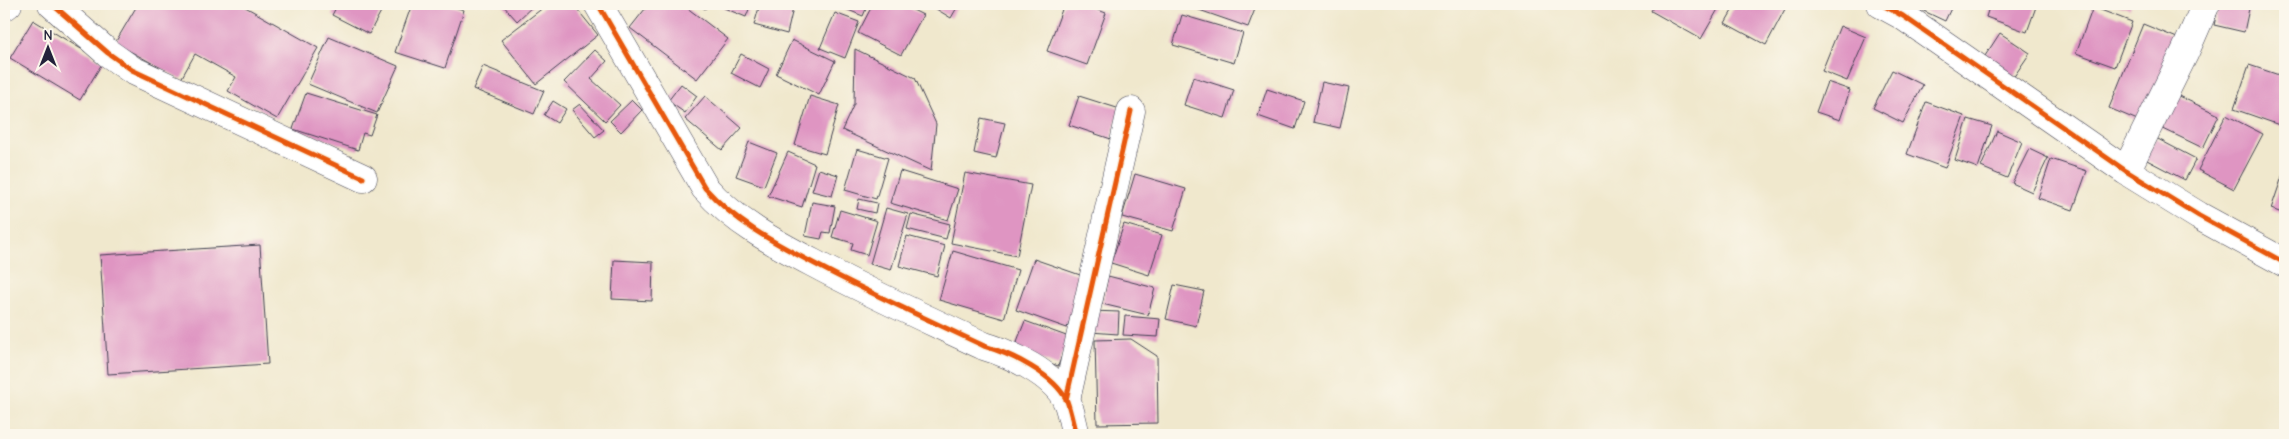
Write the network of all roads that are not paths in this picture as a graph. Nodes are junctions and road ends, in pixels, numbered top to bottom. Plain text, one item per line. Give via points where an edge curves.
1 (8, 4) edge
2 (52, 4) edge
3 (598, 4) edge
4 (1881, 4) edge
5 (2206, 4) edge
6 (4, 7) edge
7 (1131, 111) dead end
8 (2126, 172) junction
9 (363, 178) dead end
10 (2285, 264) edge
11 (1066, 400) junction
12 (1076, 435) edge

1 - 6 street
2 - 9 street via 132,70
3 - 11 street via 704,188 719,204 748,228 836,275 984,346 1008,353 1050,382
4 - 8 street via 1904,16
5 - 8 street
7 - 11 street
8 - 10 street
11 - 12 street

